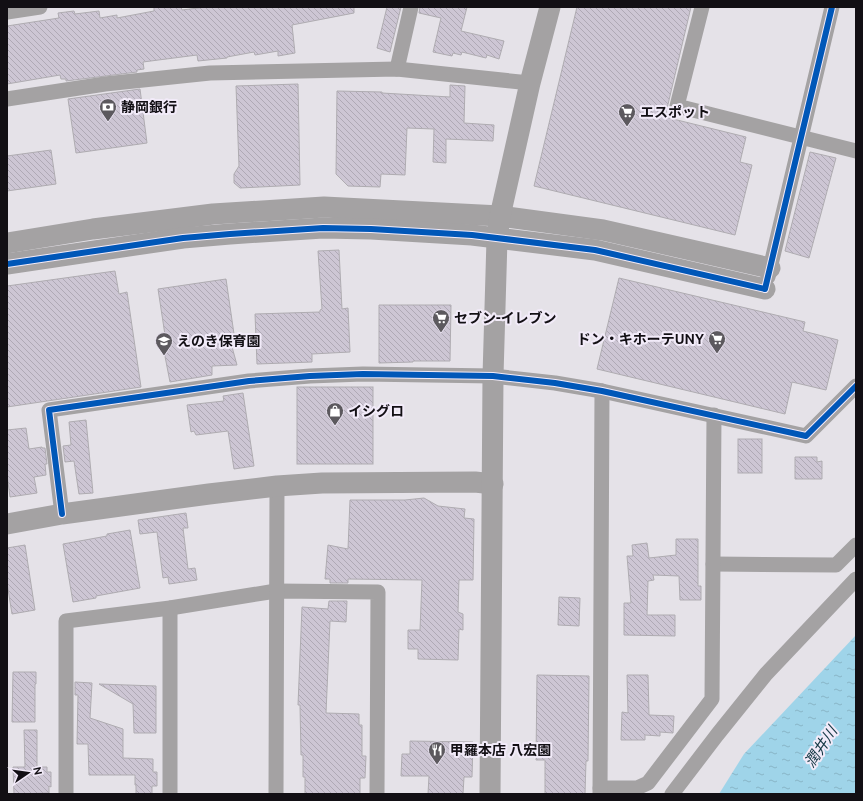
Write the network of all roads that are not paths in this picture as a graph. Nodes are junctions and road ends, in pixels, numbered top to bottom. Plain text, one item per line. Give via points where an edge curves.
1 (40, 7) edge
2 (411, 7) edge
3 (550, 7) edge
4 (702, 7) edge
5 (832, 7) edge
6 (7, 12) edge
7 (396, 70) junction
8 (530, 83) junction
9 (7, 99) edge
10 (800, 137) junction
11 (856, 151) edge
12 (500, 216) junction
13 (497, 239) junction
14 (7, 243) edge
15 (7, 264) edge
16 (770, 268) junction
17 (765, 289) joint
18 (493, 376) junction
19 (856, 386) edge
20 (602, 391) junction
21 (714, 415) junction
22 (493, 484) junction
23 (278, 486) junction
24 (62, 514) junction
25 (7, 524) edge
26 (856, 545) edge
27 (713, 564) junction
28 (856, 579) edge
29 (276, 591) junction
30 (170, 608) junction
31 (600, 791) edge
32 (66, 794) edge
33 (170, 794) edge
34 (276, 794) edge
35 (377, 794) edge
36 (490, 794) edge
37 (672, 794) edge

1 - 6 street
2 - 7 street
3 - 8 street
4 - 10 street via 677,106
5 - 10 street
7 - 8 street
7 - 9 street via 210,73 105,84
8 - 12 street
10 - 11 street
10 - 16 street
12 - 13 street
12 - 14 street via 324,207 213,214
12 - 16 street via 604,230
13 - 15 street via 472,235 323,228 183,238
13 - 17 street via 595,250
13 - 18 street
16 - 17 street
18 - 20 street
18 - 22 street
18 - 24 street via 310,376 49,410
19 - 21 street via 806,436
20 - 21 street
20 - 31 street
21 - 27 street
22 - 23 street via 322,483
22 - 36 street
23 - 24 street
23 - 29 street
24 - 25 street
26 - 27 street via 836,565
27 - 31 street via 712,699 648,783 637,788
28 - 37 street via 766,674
29 - 30 street
29 - 34 street
29 - 35 street via 378,592
30 - 32 street via 66,621
30 - 33 street

